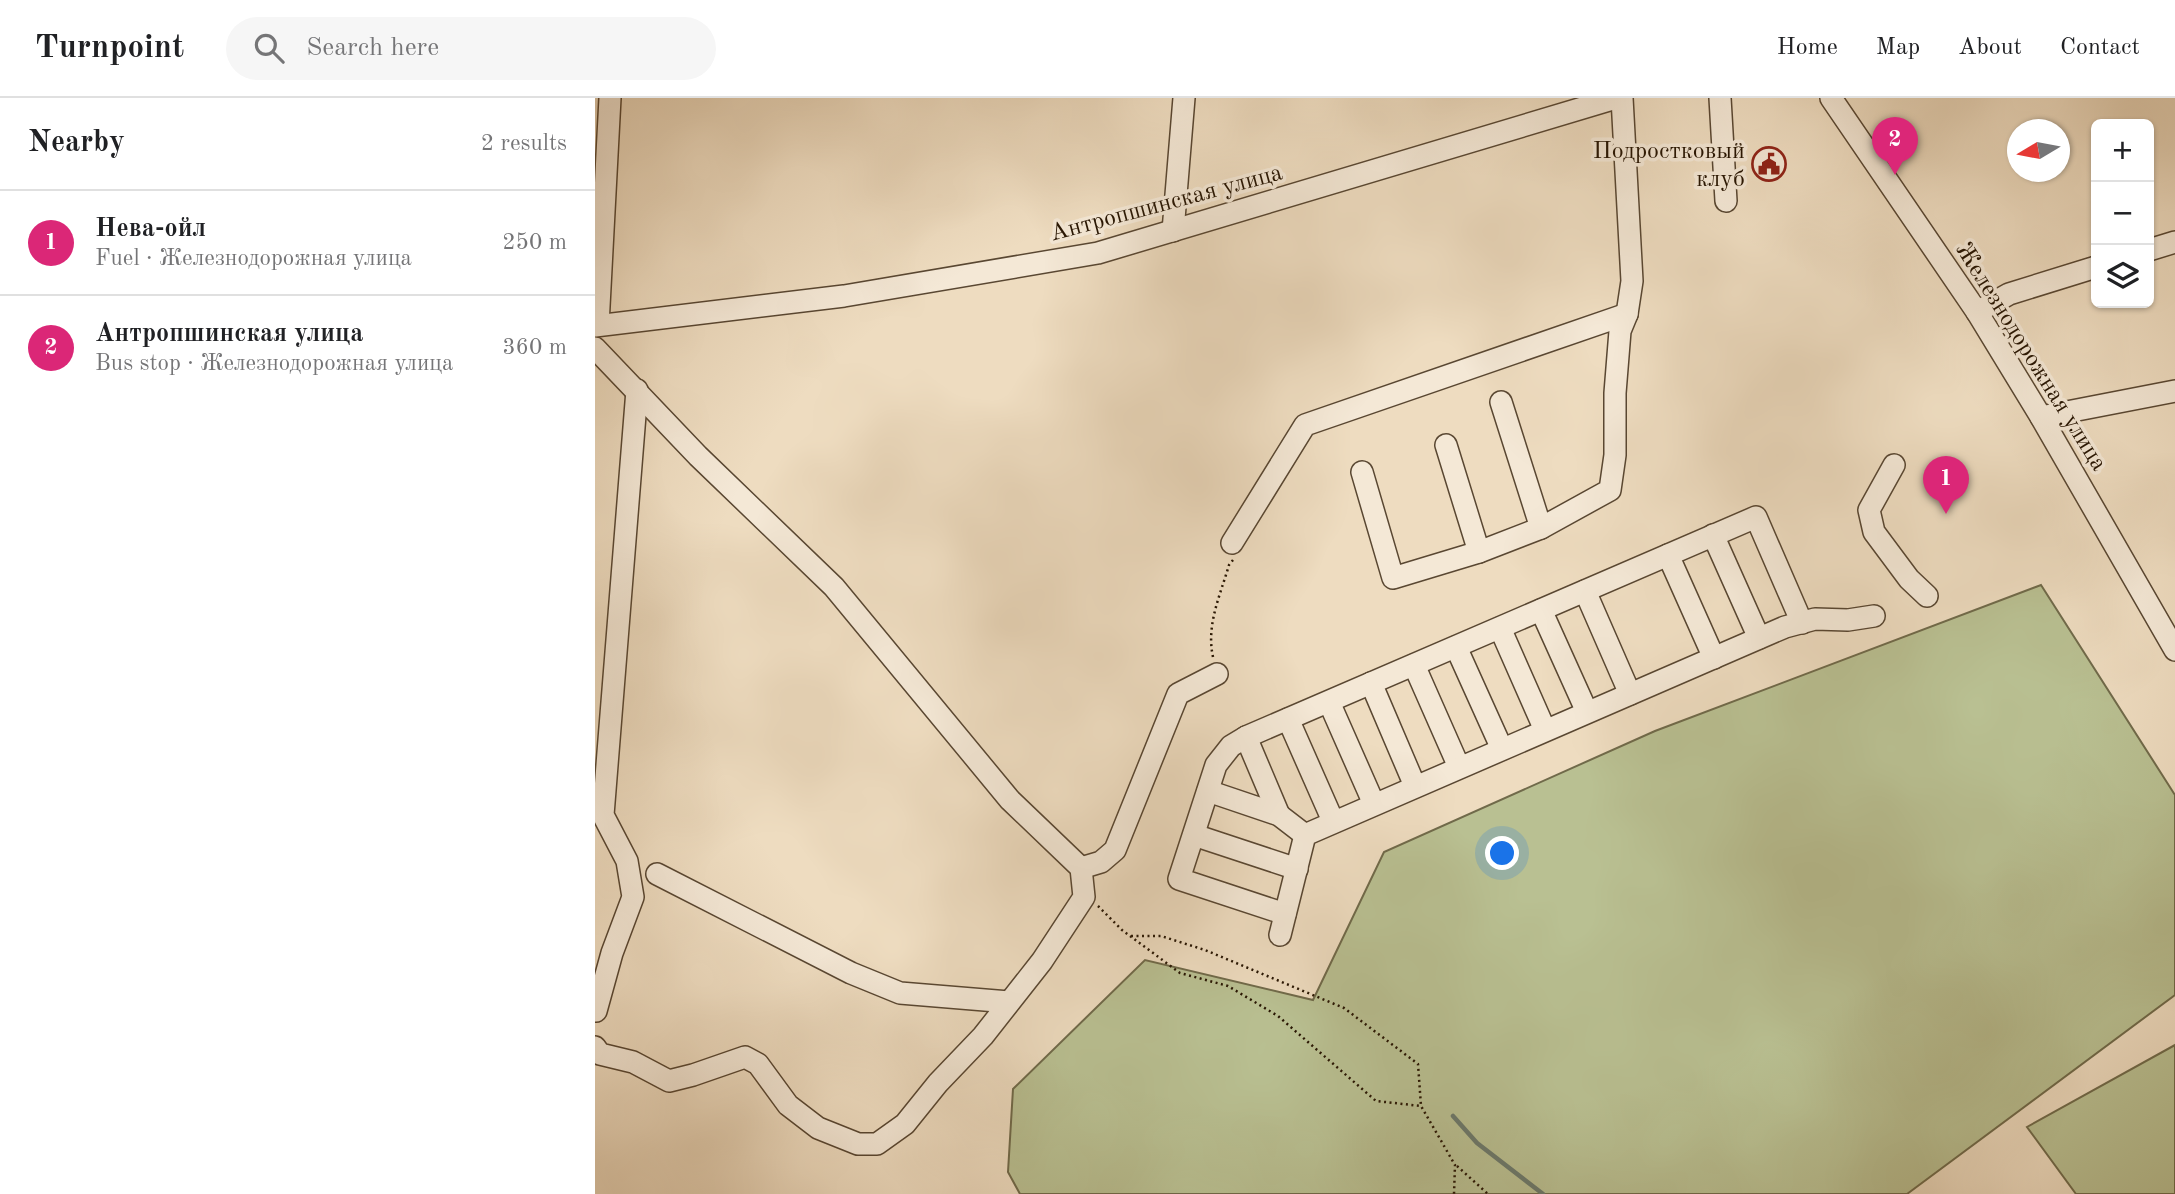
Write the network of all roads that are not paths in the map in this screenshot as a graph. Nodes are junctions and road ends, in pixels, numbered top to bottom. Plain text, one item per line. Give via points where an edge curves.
1 (610, 98) edge
2 (1184, 98) edge
3 (1616, 98) edge
4 (1622, 98) edge
5 (1720, 98) edge
6 (1832, 98) edge
7 (1590, 102) edge
8 (1726, 201) dead end
9 (1173, 231) junction
10 (2175, 242) edge
11 (2154, 248) edge
12 (2091, 269) edge
13 (1977, 312) junction
14 (1627, 314) junction
15 (596, 326) edge
16 (595, 348) edge
17 (636, 390) junction
18 (2175, 391) edge
19 (1500, 402) dead end
20 (2041, 417) junction
21 (1445, 445) dead end
22 (1894, 465) dead end
23 (1361, 472) dead end
24 (1541, 528) junction
25 (1713, 536) junction
26 (1235, 549) road end
27 (1479, 552) junction
28 (1668, 555) junction
29 (1585, 591) junction
30 (1927, 596) dead end
31 (1541, 610) junction
32 (1874, 616) dead end
33 (1802, 623) junction
34 (1500, 628) junction
35 (1759, 638) junction
36 (1456, 646) junction
37 (2175, 650) edge
38 (1714, 657) junction
39 (1414, 665) junction
40 (1217, 674) road end
41 (1371, 683) junction
42 (1630, 694) junction
43 (1329, 702) junction
44 (1587, 712) junction
45 (1288, 719) junction
46 (1545, 730) junction
47 (1246, 737) junction
48 (1502, 749) junction
49 (1458, 767) junction
50 (1415, 786) junction
51 (1208, 792) junction
52 (1374, 804) junction
53 (1279, 815) junction
54 (1333, 821) junction
55 (1194, 835) junction
56 (1304, 835) junction
57 (1081, 868) junction
58 (1297, 869) junction
59 (657, 874) dead end
60 (1009, 1002) junction
61 (595, 1011) edge
62 (595, 1047) edge

1 - 15 street
2 - 9 street
3 - 7 street, Антропшинская улица
4 - 14 street via 1632,281
5 - 8 street
6 - 13 street, Железнодорожная улица
7 - 9 street, Антропшинская улица
9 - 15 street, Антропшинская улица via 1098,253 844,296
10 - 11 street
12 - 13 street via 2009,294
13 - 20 street, Железнодорожная улица
14 - 24 street via 1620,331 1610,490
14 - 26 street via 1305,425
16 - 17 street
17 - 57 street via 834,587 1010,800
17 - 61 street via 603,815 627,861 633,897
18 - 20 street
19 - 24 street
20 - 37 street, Железнодорожная улица
21 - 27 street
22 - 30 street via 1869,510 1874,531
23 - 27 street via 1393,578
24 - 27 street
25 - 28 street
25 - 33 street via 1756,517
25 - 35 street
28 - 29 street
28 - 38 street
29 - 31 street
29 - 42 street
31 - 34 street
31 - 44 street
32 - 33 street
33 - 35 street
34 - 36 street
34 - 46 street
35 - 38 street
36 - 39 street
36 - 48 street
38 - 42 street
39 - 41 street
39 - 49 street
40 - 57 street via 1178,694 1115,850 1101,862
41 - 43 street
41 - 50 street
42 - 44 street
43 - 45 street
43 - 52 street
44 - 46 street
45 - 47 street
45 - 54 street
46 - 48 street
47 - 51 street via 1231,746 1216,765
47 - 53 street
48 - 49 street
49 - 50 street
50 - 52 street
51 - 53 street
51 - 55 street
52 - 54 street
53 - 56 street
54 - 56 street
55 - 58 street
55 - 58 street via 1179,879 1283,924
56 - 58 street
57 - 60 street via 1084,897
59 - 60 street via 851,973 900,993
60 - 62 street via 905,1125 877,1143 858,1144 818,1128 788,1105 758,1064 745,1057 669,1081 633,1062 600,1054

